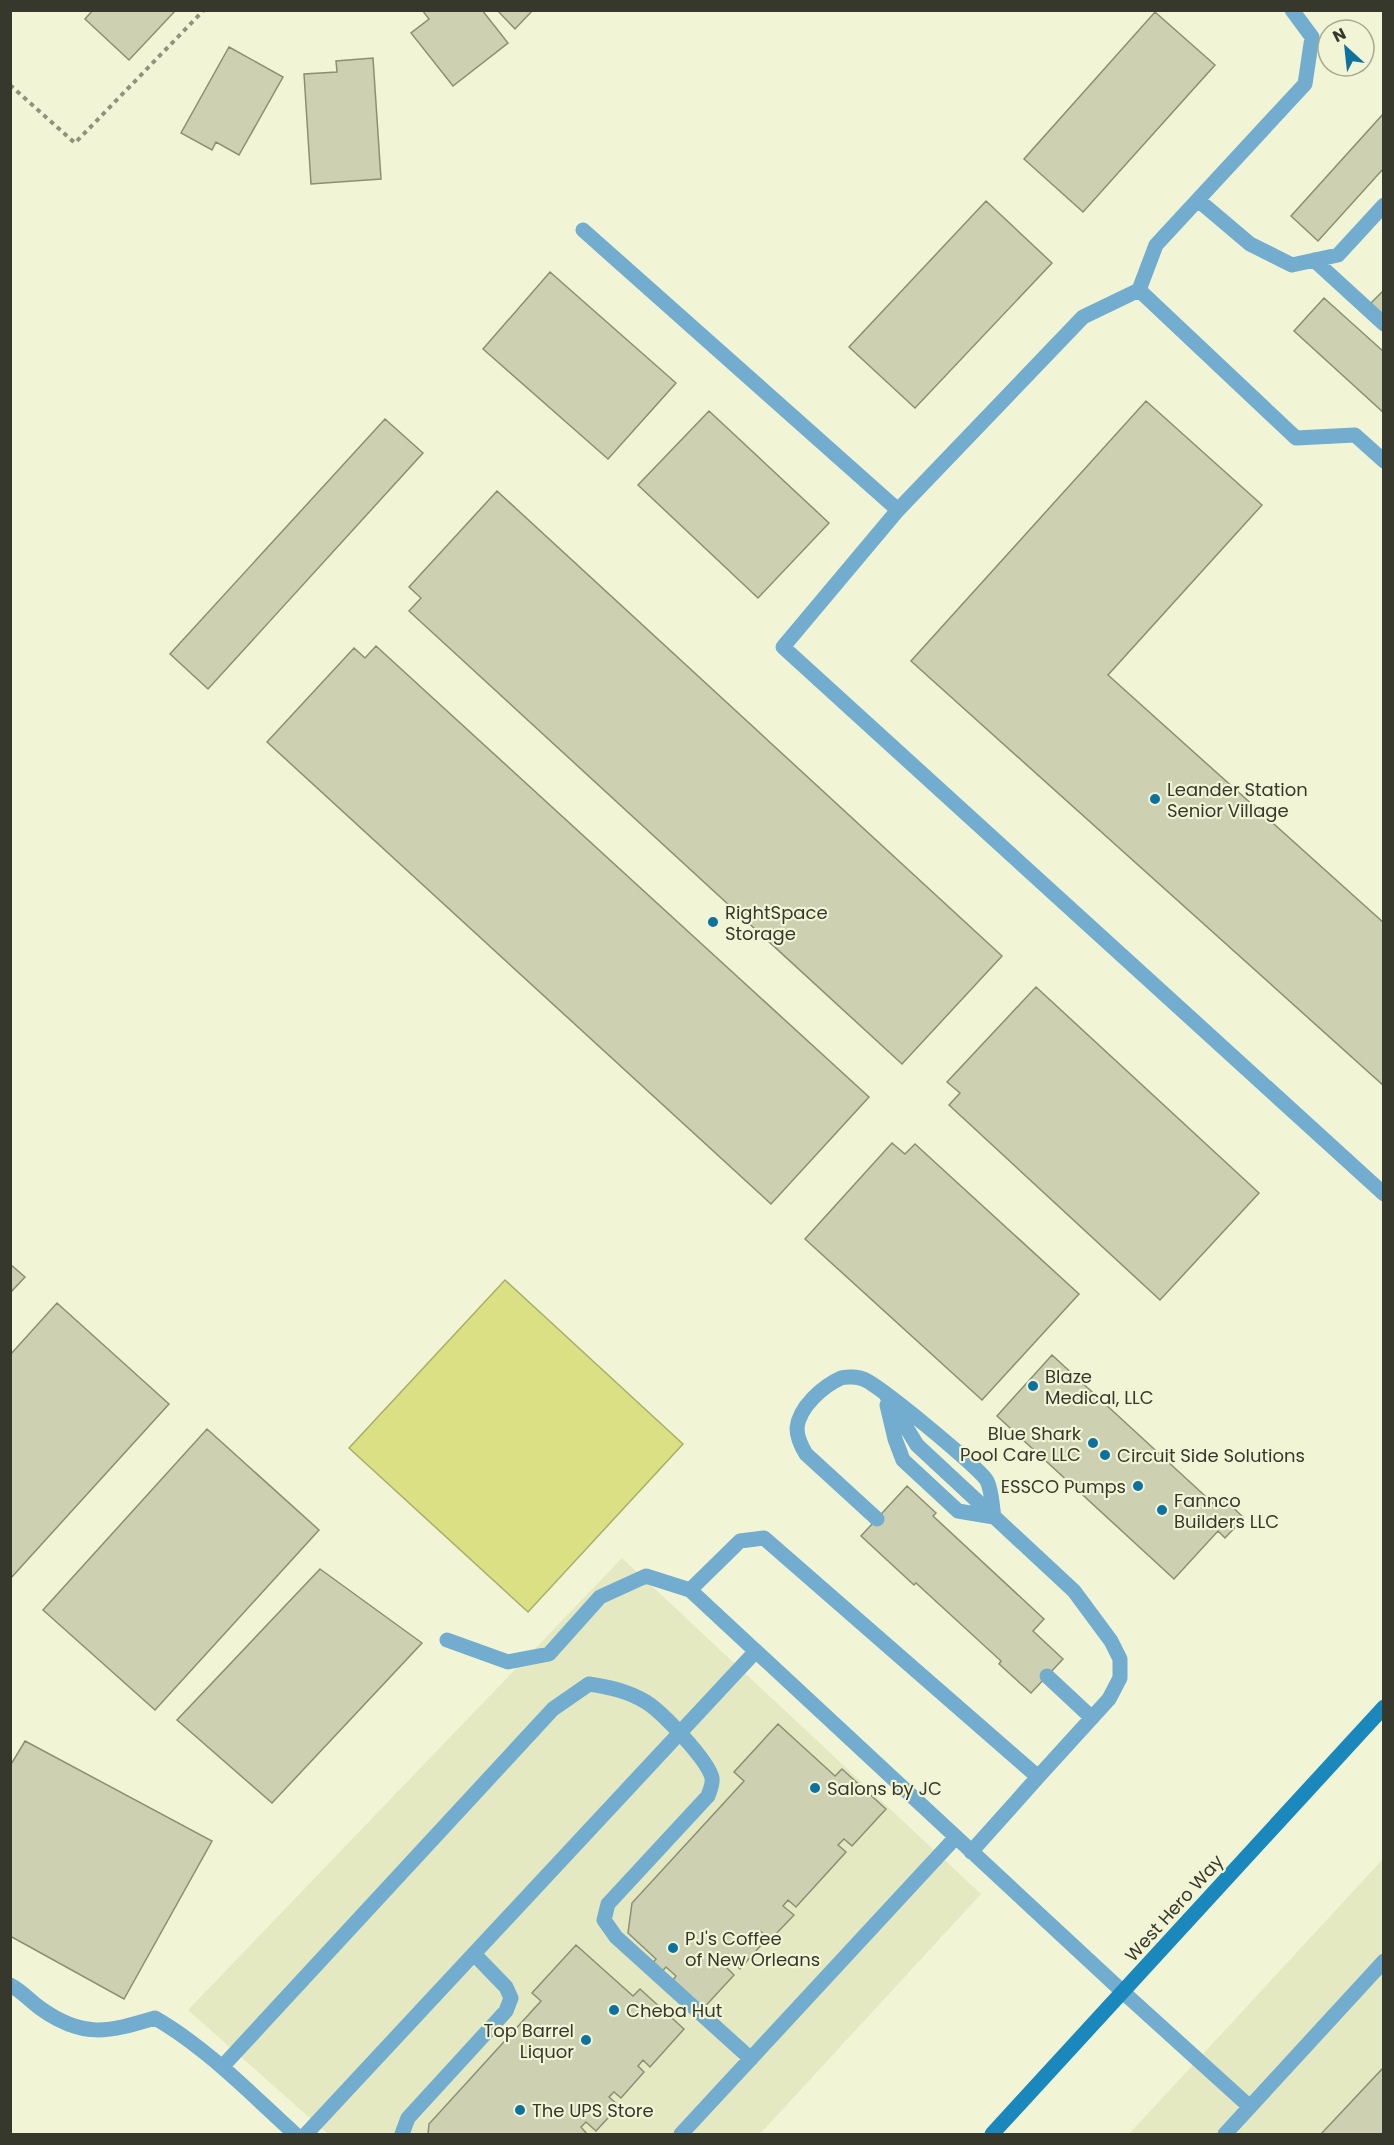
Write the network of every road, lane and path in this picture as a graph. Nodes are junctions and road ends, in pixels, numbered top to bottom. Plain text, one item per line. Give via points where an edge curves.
1 (204, 10) edge
2 (1292, 10) edge
3 (10, 86) edge
4 (1198, 200) junction
5 (1383, 205) edge
6 (583, 230) dead end
7 (1314, 260) junction
8 (1139, 290) junction
9 (1383, 324) edge
10 (1383, 461) edge
11 (898, 510) junction
12 (1383, 1194) edge
13 (885, 1393) junction
14 (994, 1517) junction
15 (878, 1519) dead end
16 (690, 1590) junction
17 (447, 1640) dead end
18 (756, 1651) junction
19 (1047, 1676) dead end
20 (1383, 1707) edge
21 (1092, 1718) junction
22 (679, 1733) junction
23 (1038, 1777) junction
24 (956, 1837) junction
25 (971, 1852) junction
26 (474, 1954) junction
27 (1383, 1961) edge
28 (10, 1985) edge
29 (1123, 1992) junction
30 (751, 2059) junction
31 (222, 2067) junction
32 (1250, 2107) junction
33 (295, 2134) edge
34 (306, 2134) edge
35 (402, 2134) edge
36 (681, 2134) edge
37 (992, 2134) edge
38 (1225, 2134) edge

1 - 3 path via 75,142
2 - 4 lane via 1312,37 1305,84
4 - 7 lane via 1250,244 1292,265
4 - 8 lane via 1156,245
5 - 7 lane via 1338,255
6 - 11 lane
7 - 9 lane
8 - 10 lane via 1296,438 1355,435
8 - 11 lane via 1083,317
11 - 12 lane via 783,647
13 - 14 lane via 917,1445
13 - 14 lane via 987,1480
13 - 15 lane via 864,1379 843,1377 818,1393 801,1415 797,1428 806,1454
14 - 21 lane via 1074,1591 1120,1659 1120,1678 1109,1699
16 - 17 lane via 646,1576 600,1598 549,1654 508,1662
16 - 18 lane
16 - 23 lane via 740,1541 764,1538
18 - 22 lane
18 - 24 lane
19 - 21 lane
20 - 29 main road, West Hero Way
21 - 23 lane
22 - 26 lane
22 - 30 lane via 708,1767 712,1780 708,1796 608,1904 604,1920 615,1936
22 - 31 lane via 647,1703 619,1689 589,1684 553,1709
23 - 25 lane
24 - 25 lane
24 - 30 lane
25 - 29 lane
26 - 34 lane
26 - 35 lane via 506,1987 511,1998 506,2010 408,2118
27 - 32 lane
28 - 31 lane via 64,2024 94,2031 155,2018
29 - 32 lane
29 - 37 main road, West Hero Way
30 - 36 lane
31 - 33 lane
32 - 38 lane

